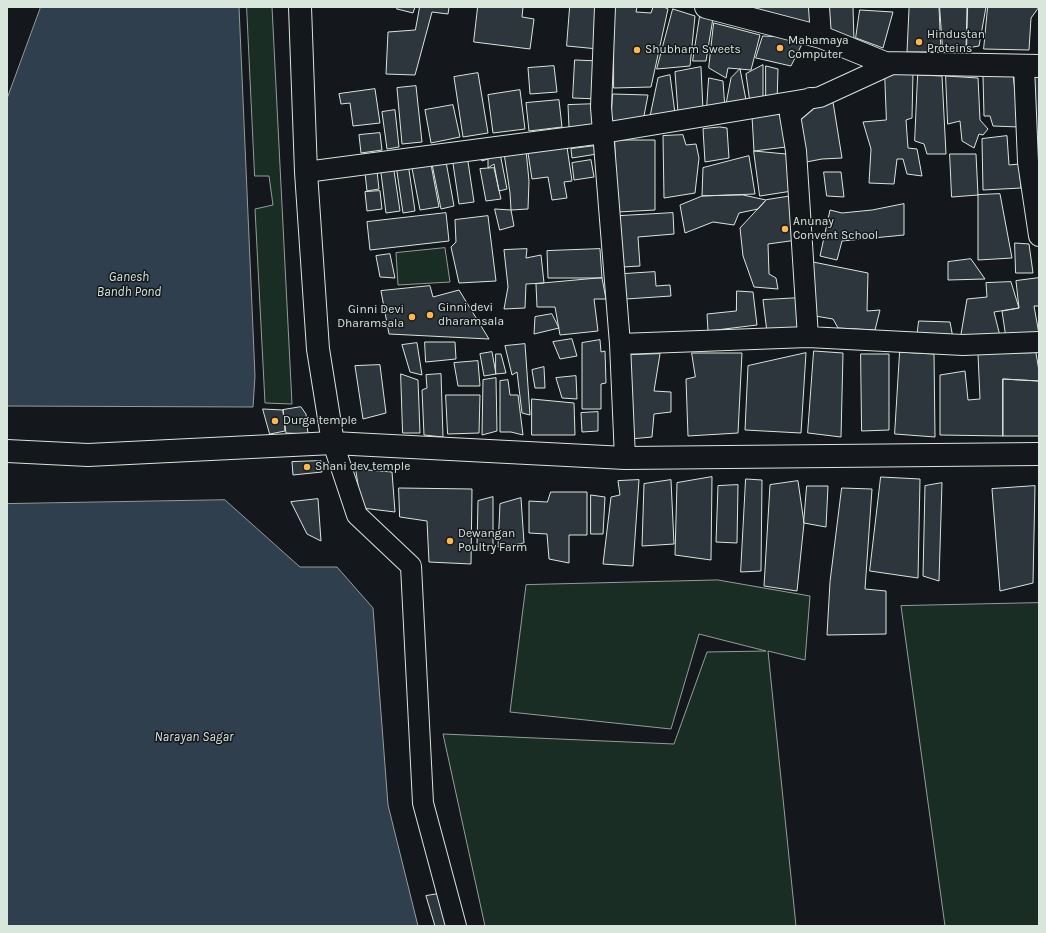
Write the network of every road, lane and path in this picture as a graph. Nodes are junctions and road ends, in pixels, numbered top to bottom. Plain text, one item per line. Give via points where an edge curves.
1 (300, 7) edge
2 (605, 7) edge
3 (706, 7) edge
4 (819, 7) edge
5 (821, 37) junction
6 (894, 63) junction
7 (1032, 66) edge
8 (810, 98) junction
9 (603, 133) junction
10 (306, 172) junction
11 (1039, 236) edge
12 (808, 337) junction
13 (1039, 342) edge
14 (620, 344) junction
15 (333, 443) junction
16 (7, 451) edge
17 (1039, 454) edge
18 (625, 458) junction
19 (456, 926) edge

1 - 10 main road
2 - 9 street via 601,107
3 - 5 main road
4 - 5 street
5 - 6 main road via 885,63
6 - 7 main road
6 - 8 street via 820,97
7 - 11 street via 1028,162
8 - 9 street
8 - 12 street via 790,115 796,151
9 - 10 street
9 - 14 street
10 - 15 main road via 318,349
12 - 13 street via 963,345
12 - 14 street
14 - 18 street
15 - 16 main road via 88,455
15 - 18 main road
15 - 19 street via 357,515 411,566 423,802
17 - 18 main road

